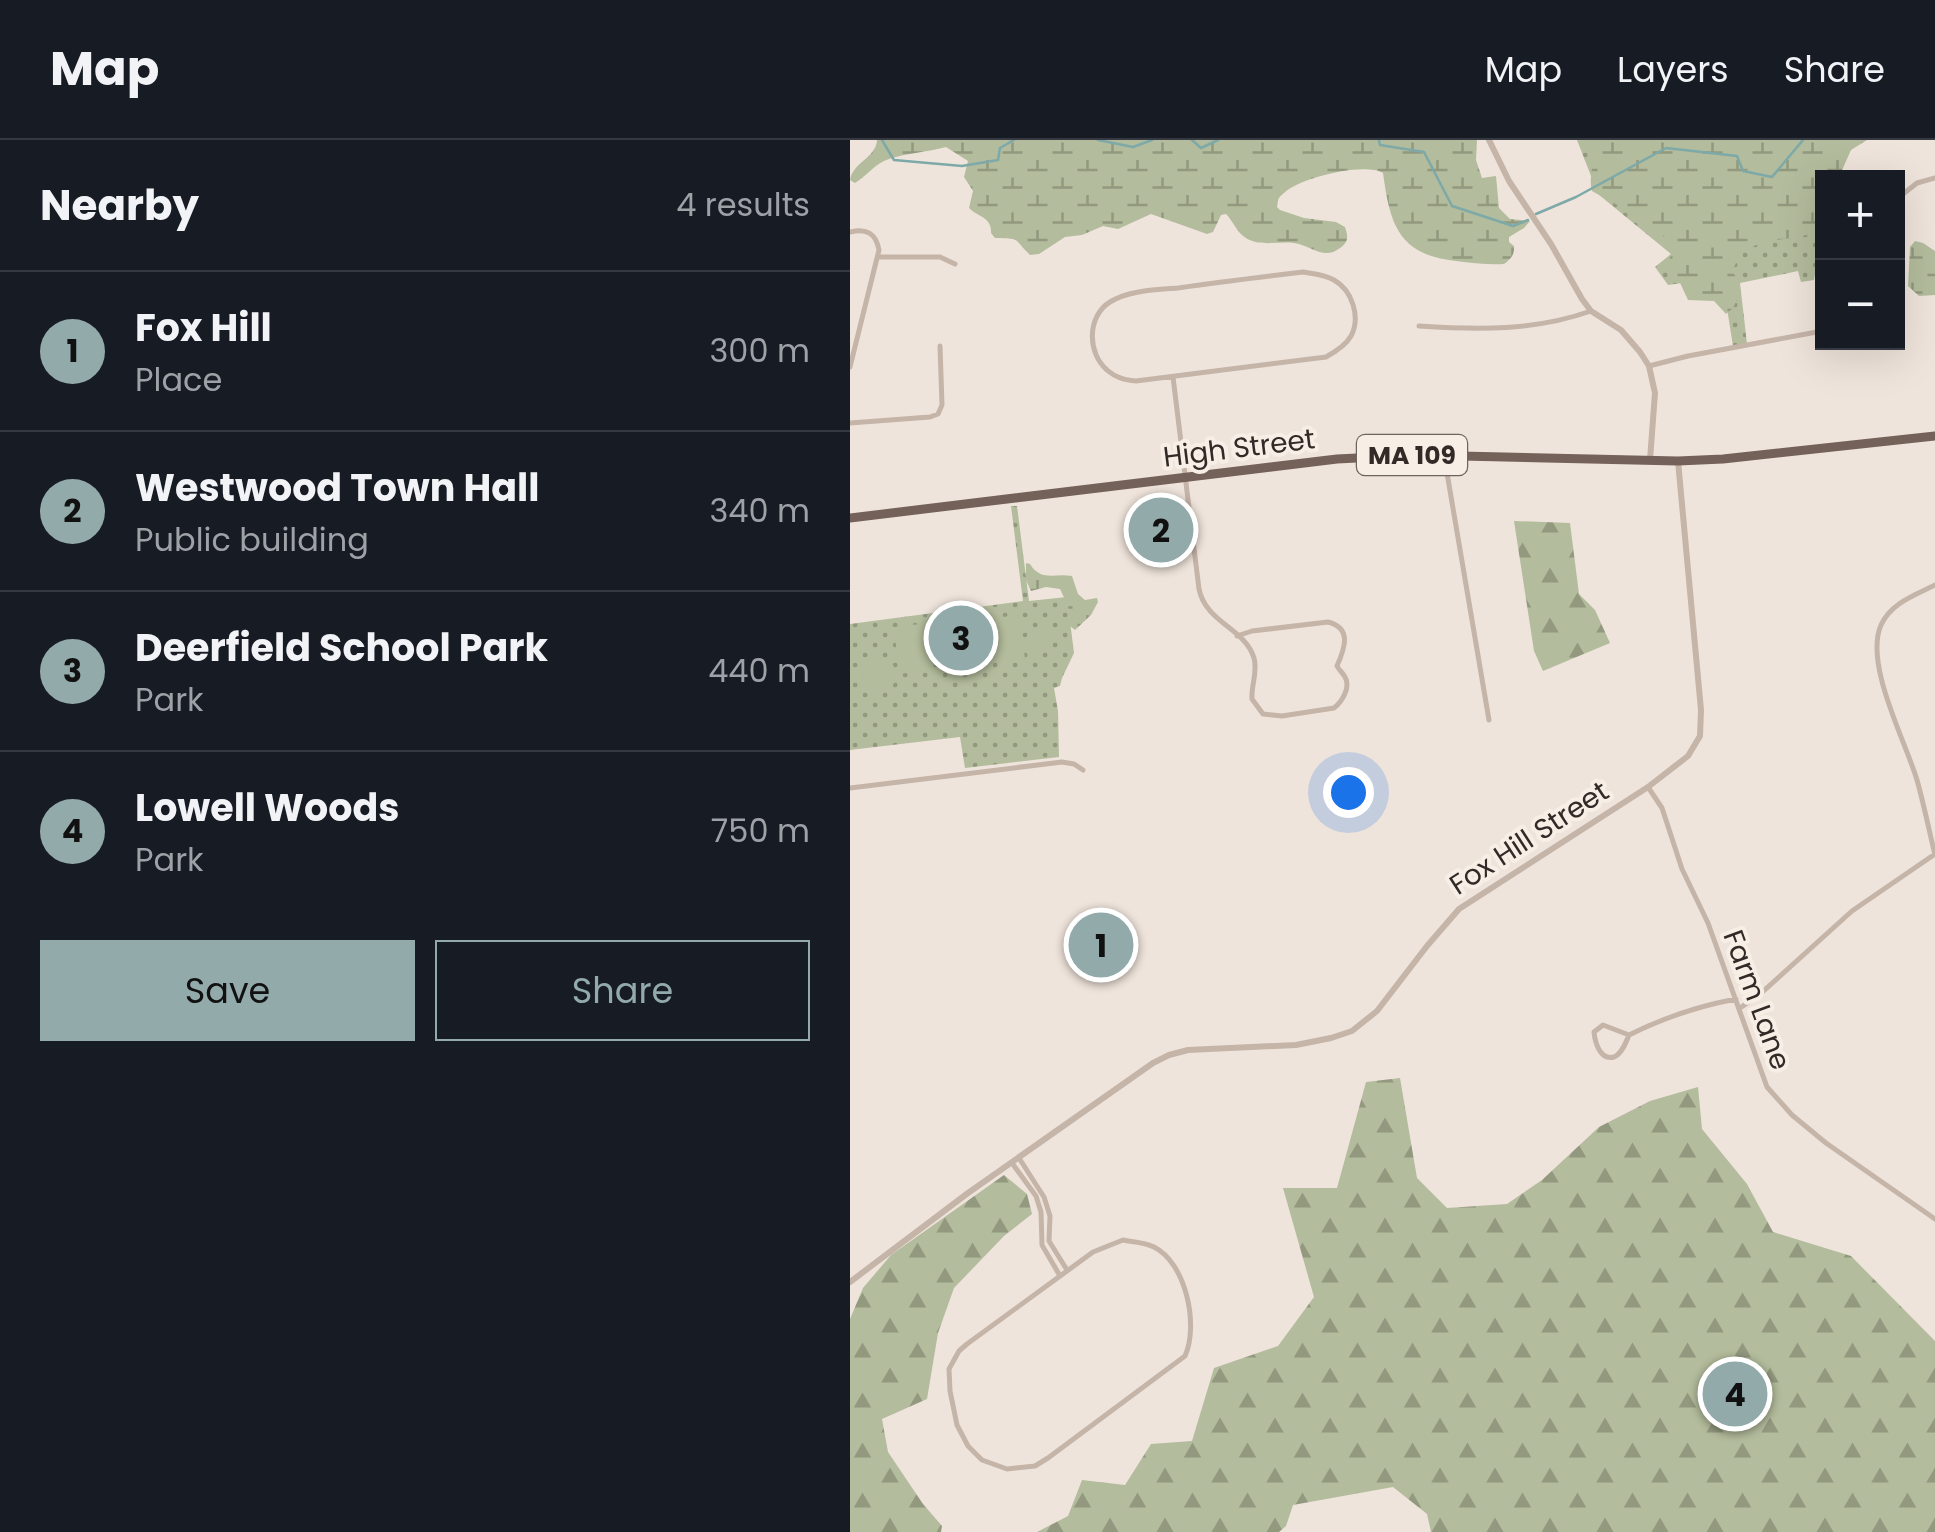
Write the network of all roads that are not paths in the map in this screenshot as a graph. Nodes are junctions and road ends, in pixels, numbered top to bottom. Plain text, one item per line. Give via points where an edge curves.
1 (1489, 140) edge
2 (1935, 178) edge
3 (1905, 193) edge
4 (850, 232) edge
5 (878, 257) junction
6 (956, 264) dead end
7 (1591, 311) junction
8 (1419, 326) dead end
9 (1815, 332) edge
10 (940, 346) dead end
11 (1649, 366) junction
12 (850, 367) edge
13 (1173, 377) junction
14 (850, 423) edge
15 (1935, 436) edge
16 (1446, 456) junction
17 (1650, 460) junction
18 (1678, 461) junction
19 (1185, 477) junction
20 (850, 518) edge
21 (1935, 584) edge
22 (1238, 636) junction
23 (1489, 720) dead end
24 (1084, 770) dead end
25 (1648, 787) junction
26 (850, 788) edge
27 (1935, 854) edge
28 (1736, 999) junction
29 (1740, 1008) junction
30 (1629, 1035) junction
31 (1016, 1160) junction
32 (1935, 1219) edge
33 (1067, 1270) junction
34 (1060, 1276) junction
35 (850, 1282) edge

1 - 7 street
2 - 3 street
4 - 5 street via 868,232
5 - 6 street via 940,257
5 - 12 street
7 - 8 street via 1503,329
7 - 11 street via 1621,330
9 - 11 street
10 - 14 street via 941,411
11 - 17 street via 1655,392
13 - 13 street via 1136,381 1104,368 1092,337 1100,309 1150,290 1303,272 1333,279 1353,302 1351,336 1326,357
13 - 19 street
15 - 18 main road, High Street / MA 109
16 - 17 main road, High Street / MA 109
16 - 19 main road, High Street / MA 109 via 1337,459
16 - 23 street
17 - 18 main road, High Street / MA 109
18 - 25 street, Fox Hill Street via 1700,736 1688,756
19 - 20 main road, High Street / MA 109
19 - 22 street via 1200,596
21 - 27 street via 1888,614 1877,655
22 - 22 street via 1253,655 1252,699 1264,714 1340,704 1347,686 1337,666 1344,650 1337,624
24 - 26 street via 1062,762
25 - 28 street, Farm Lane
25 - 31 street, Fox Hill Street via 1459,910 1377,1012 1352,1032 1296,1045 1169,1055
27 - 29 street via 1852,911
28 - 29 street, Farm Lane
28 - 30 street
29 - 32 street, Farm Lane via 1777,1101
30 - 30 street via 1619,1053 1608,1057 1594,1038 1603,1025
31 - 33 street via 1044,1197 1049,1242
31 - 34 street via 1036,1196 1042,1245
31 - 35 street, Fox Hill Street
33 - 34 street
33 - 34 street via 1123,1240 1154,1247 1180,1276 1190,1346 1178,1363 1048,1458 1035,1466 998,1468 962,1436 949,1369 966,1344

